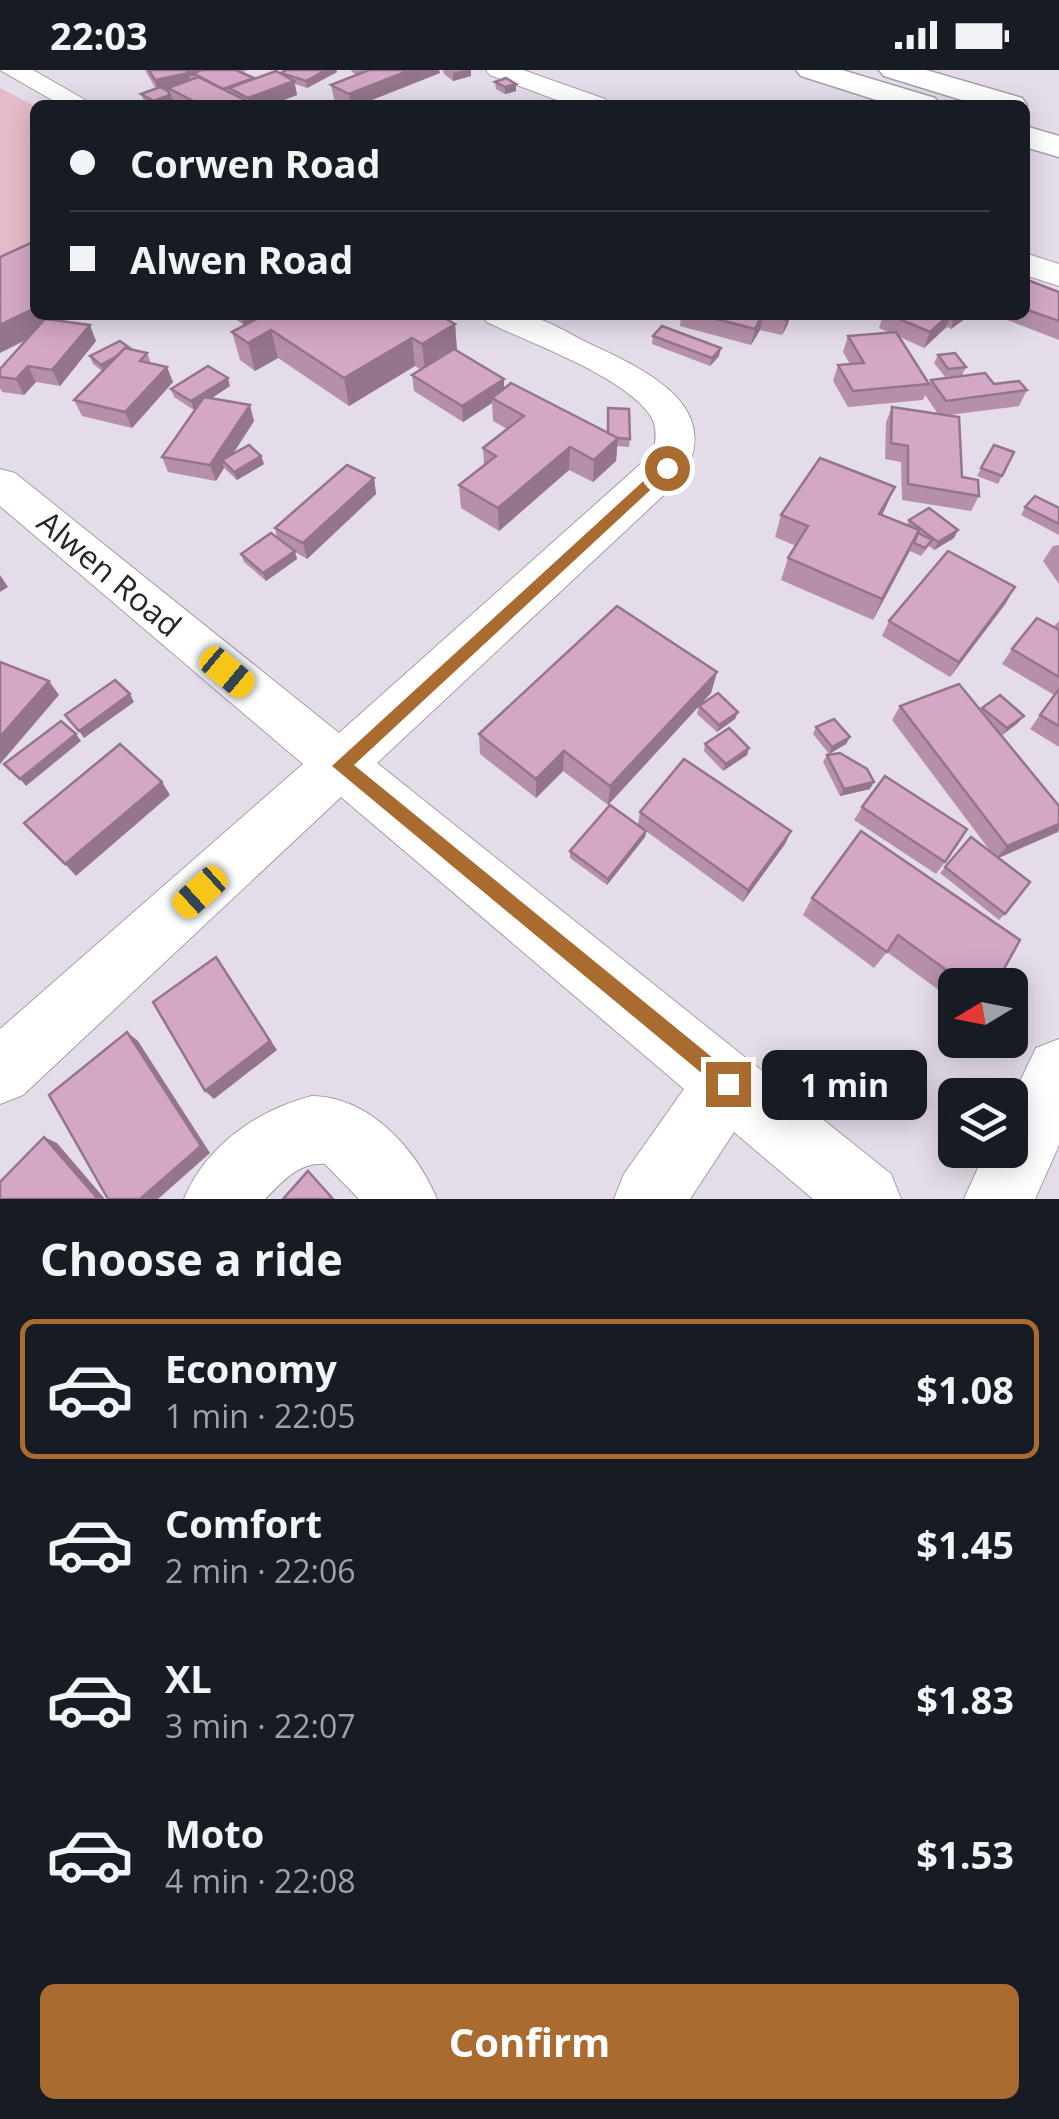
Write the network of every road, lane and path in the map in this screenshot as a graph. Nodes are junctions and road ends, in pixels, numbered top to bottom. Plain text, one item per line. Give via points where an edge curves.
1 (14, 70) edge
2 (499, 70) edge
3 (811, 70) edge
4 (894, 70) edge
5 (71, 100) edge
6 (581, 100) edge
7 (908, 100) edge
8 (994, 100) edge
9 (1030, 110) edge
10 (1059, 119) edge
11 (1030, 138) edge
12 (1059, 147) edge
13 (1030, 265) edge
14 (1059, 276) edge
15 (509, 320) edge
16 (0, 483) edge
17 (341, 766) junction
18 (1059, 1071) edge
19 (0, 1072) edge
20 (728, 1084) junction
21 (219, 1199) edge
22 (402, 1199) edge
23 (649, 1199) edge
24 (866, 1199) edge
25 (1000, 1199) edge

1 - 5 street
2 - 6 street
3 - 7 highway
4 - 8 highway
9 - 10 highway
11 - 12 highway
13 - 14 street
15 - 17 street via 630,381 664,406 676,446 667,468 635,500
16 - 17 street, Alwen Road
17 - 19 street
17 - 20 street, Alwen Road
18 - 25 street
20 - 23 street
20 - 24 street, Alwen Road
21 - 22 street via 270,1149 328,1130 360,1151

